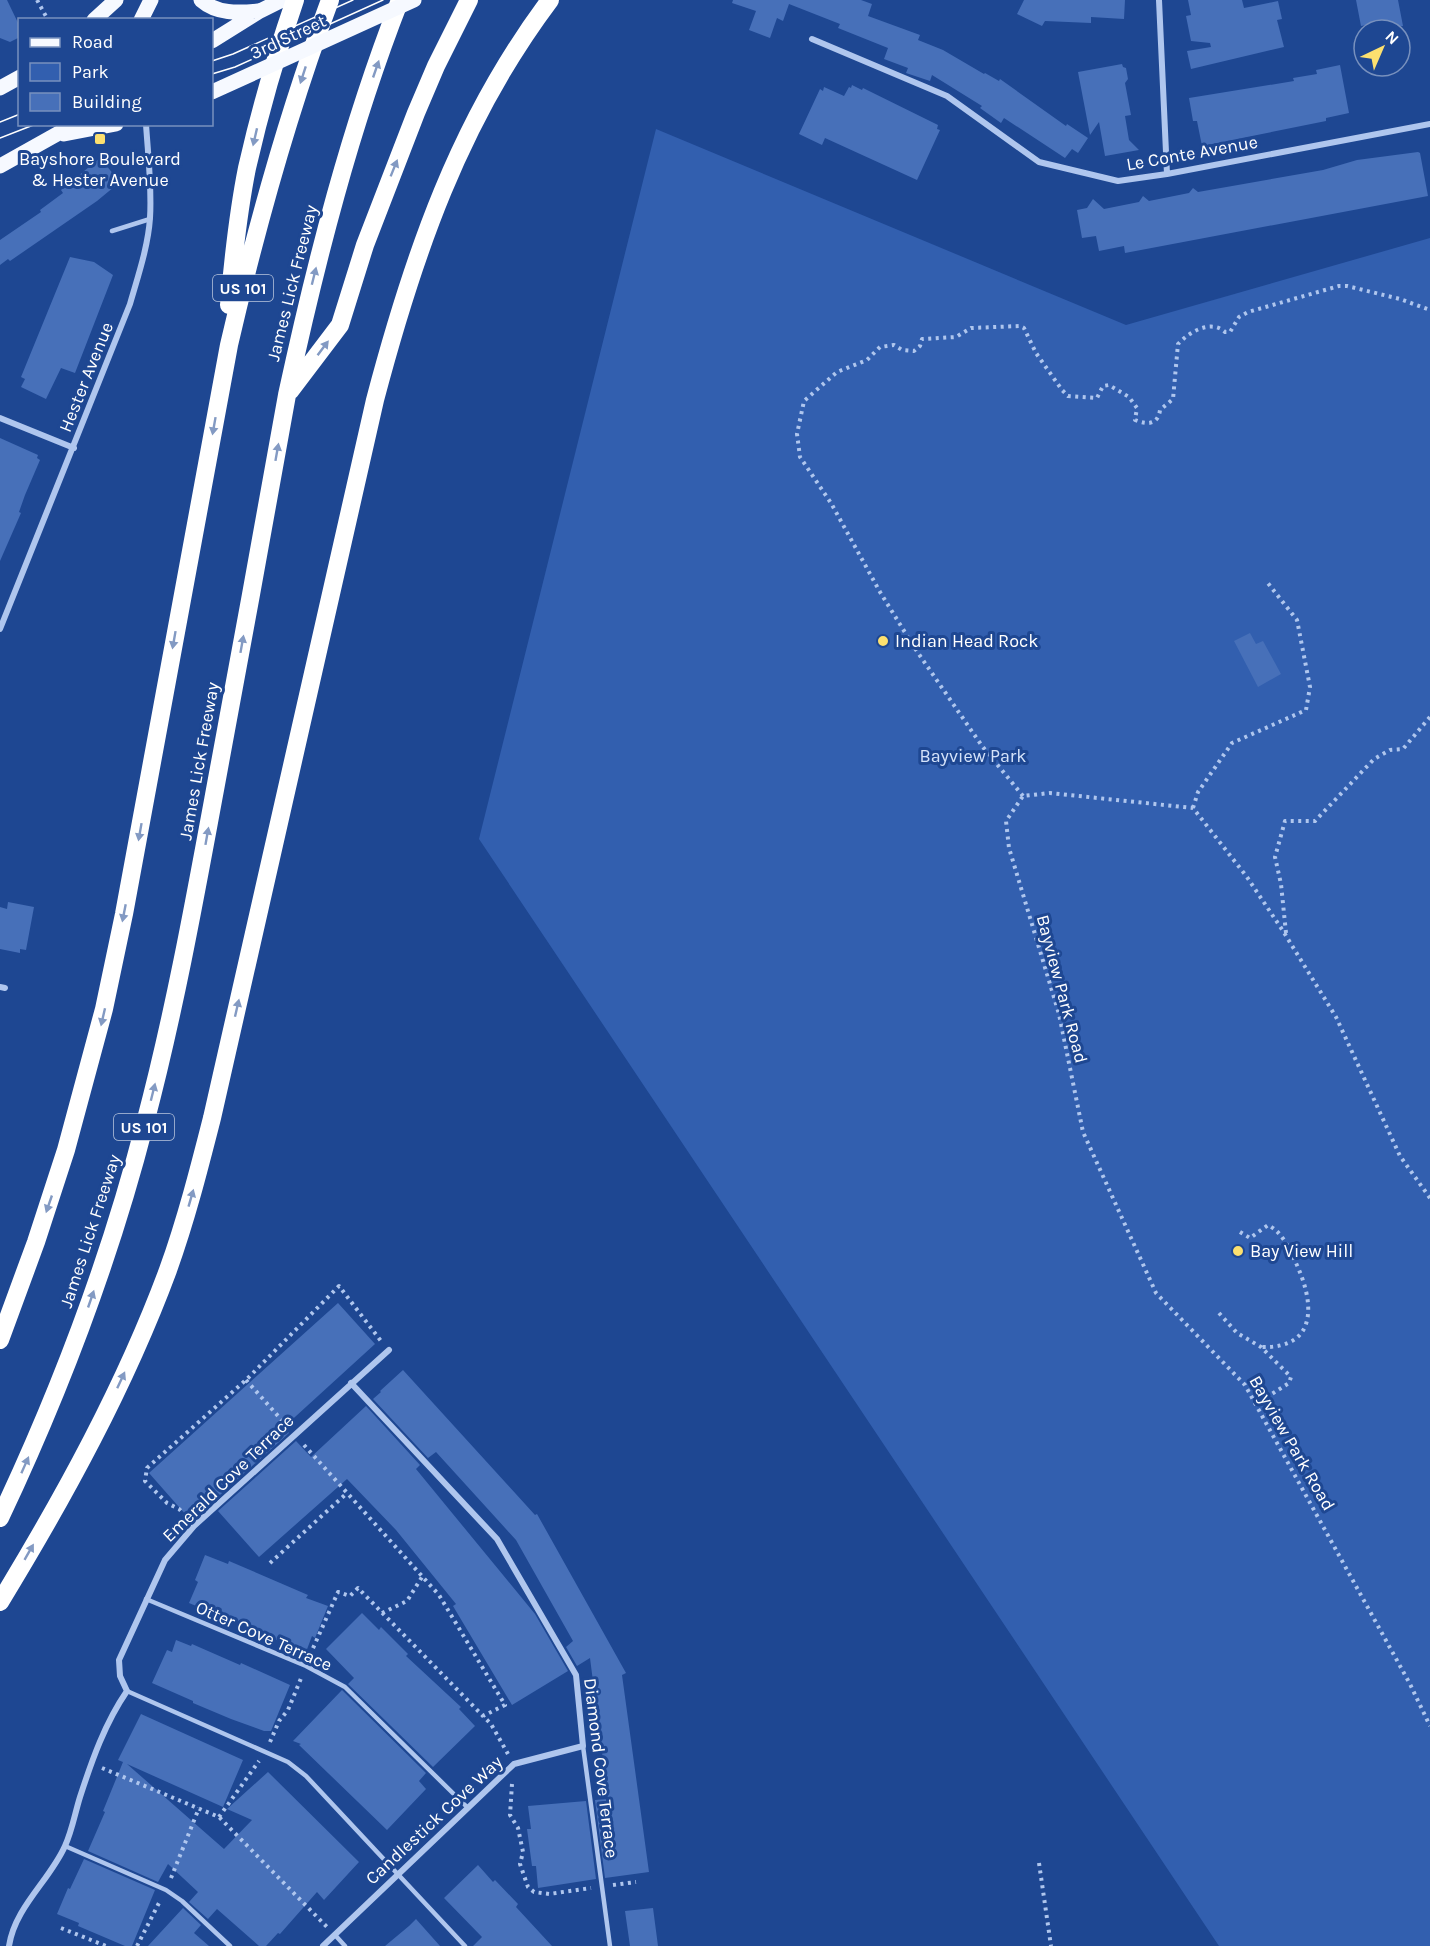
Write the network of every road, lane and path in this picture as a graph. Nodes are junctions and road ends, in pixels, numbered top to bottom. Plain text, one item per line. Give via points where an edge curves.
1 (37, 0) edge
2 (116, 0) edge
3 (151, 0) edge
4 (201, 0) edge
5 (282, 0) edge
6 (295, 0) edge
7 (330, 0) edge
8 (400, 0) edge
9 (414, 0) edge
10 (469, 0) edge
11 (550, 0) edge
12 (1159, 0) edge
13 (260, 11) junction
14 (47, 18) edge
15 (96, 18) edge
16 (142, 18) edge
17 (812, 39) dead end
18 (213, 40) edge
19 (18, 78) edge
20 (0, 88) edge
21 (18, 90) edge
22 (213, 92) edge
23 (0, 95) edge
24 (1430, 124) edge
25 (72, 126) edge
26 (106, 126) edge
27 (146, 126) edge
28 (55, 136) junction
29 (0, 166) edge
30 (1167, 174) junction
31 (150, 219) junction
32 (112, 231) dead end
33 (1430, 310) edge
34 (220, 393) junction
35 (287, 395) junction
36 (0, 418) edge
37 (74, 448) junction
38 (1267, 582) dead end
39 (0, 629) edge
40 (1430, 717) edge
41 (1023, 796) junction
42 (1192, 808) junction
43 (1287, 937) junction
44 (1430, 1198) edge
45 (1240, 1233) dead end
46 (1219, 1312) dead end
47 (0, 1340) edge
48 (1261, 1347) junction
49 (389, 1350) joint
50 (246, 1380) junction
51 (351, 1383) junction
52 (1256, 1404) junction
53 (294, 1434) junction
54 (347, 1493) junction
55 (0, 1518) edge
56 (194, 1526) junction
57 (270, 1563) dead end
58 (422, 1577) junction
59 (146, 1599) junction
60 (0, 1602) edge
61 (382, 1613) junction
62 (306, 1666) junction
63 (128, 1691) junction
64 (483, 1716) junction
65 (1430, 1726) edge
66 (583, 1746) junction
67 (266, 1752) junction
68 (90, 1763) junction
69 (514, 1764) junction
70 (468, 1808) junction
71 (219, 1817) junction
72 (65, 1846) junction
73 (1039, 1863) dead end
74 (399, 1874) junction
75 (636, 1882) dead end
76 (602, 1887) junction
77 (61, 1928) dead end
78 (335, 1935) junction
79 (9, 1946) edge
80 (106, 1946) edge
81 (230, 1946) edge
82 (323, 1946) edge
83 (345, 1946) edge
84 (465, 1946) edge
85 (610, 1946) edge
86 (1051, 1946) edge

1 - 14 path
2 - 15 main road
3 - 16 main road
4 - 13 main road via 231,12
5 - 13 main road
6 -> 34 highway via 247,170
7 -> 34 highway, US 101 via 267,193
35 -> 8 highway, James Lick Freeway / US 101 via 334,199
9 - 22 main road, 3rd Street, bridge
35 -> 10 highway via 340,325 402,146
60 -> 11 highway via 104,1415 148,1319 185,1221 392,336 432,214 456,156 484,101
12 - 30 street
13 - 18 main road
17 - 30 street, Le Conte Avenue via 946,96 1039,162 1118,181
19 - 20 main road
21 - 23 main road
24 - 30 street, Le Conte Avenue
25 - 28 main road
26 - 28 main road
27 - 31 street, Hester Avenue
28 - 29 main road
31 - 32 lane
31 - 37 street, Hester Avenue via 130,304
33 - 41 path via 1400,298 1339,286 1248,312 1239,317 1230,332 1210,325 1178,344 1173,399 1153,423 1135,420 1137,408 1129,397 1109,385 1103,386 1097,398 1068,396 1020,326 971,328 956,337 922,339 914,351 894,345 880,347 867,360 837,372 804,401 797,434 800,457 914,647 982,746
34 -> 47 highway, US 101 via 132,876 93,1057 59,1173
55 -> 35 highway, James Lick Freeway / US 101 via 71,1354 145,1124 190,927
36 - 37 street
37 - 39 street, Hester Avenue
38 - 42 path via 1297,620 1310,687 1306,710 1232,743 1198,792
40 - 43 path via 1402,749 1390,750 1374,759 1315,821 1285,821 1275,857
41 - 42 path via 1050,793
41 - 52 path, Bayview Park Road via 1006,821 1009,848 1059,1014 1083,1132 1156,1293 1245,1385
42 - 43 path via 1247,877
43 - 44 path via 1336,1017 1400,1156
45 - 48 path via 1250,1238 1268,1225 1275,1228 1298,1267 1309,1297 1309,1319 1300,1336 1286,1345
46 - 48 path via 1237,1333
48 - 52 path via 1291,1377 1289,1383
49 - 50 path via 339,1286
49 - 51 street, Emerald Cove Terrace
50 - 53 path
50 - 56 path via 147,1468 145,1481
51 - 53 street, Emerald Cove Terrace
51 - 66 street, Diamond Cove Terrace via 497,1539 576,1675
52 - 65 path, Bayview Park Road
53 - 54 path
53 - 56 street, Emerald Cove Terrace
54 - 57 path
54 - 58 path
56 - 59 street, Emerald Cove Terrace via 165,1560
58 - 61 path via 407,1601
58 - 64 path via 439,1595 505,1705
59 - 62 lane, Otter Cove Terrace
59 - 63 street, Emerald Cove Terrace via 119,1660 120,1676
61 - 62 path via 358,1588 350,1596 338,1592
61 - 64 path
62 - 67 path
62 - 70 lane, Otter Cove Terrace via 345,1687
63 - 67 lane
63 - 68 street
64 - 69 path
66 - 69 street, Candlestick Cove Way
66 - 76 lane, Diamond Cove Terrace
67 - 71 path
67 - 74 lane via 306,1776
68 - 71 path
68 - 72 street
69 - 70 street, Candlestick Cove Way
69 - 76 path via 510,1815 518,1828 523,1852 520,1864 528,1887 549,1894
70 - 74 street, Candlestick Cove Way
71 - 78 path
72 - 79 street via 22,1912
72 - 81 lane via 166,1890
73 - 86 path
74 - 78 street, Candlestick Cove Way
74 - 84 lane
75 - 76 path
76 - 85 lane, Diamond Cove Terrace
77 - 80 path
78 - 82 street, Candlestick Cove Way
78 - 83 lane

